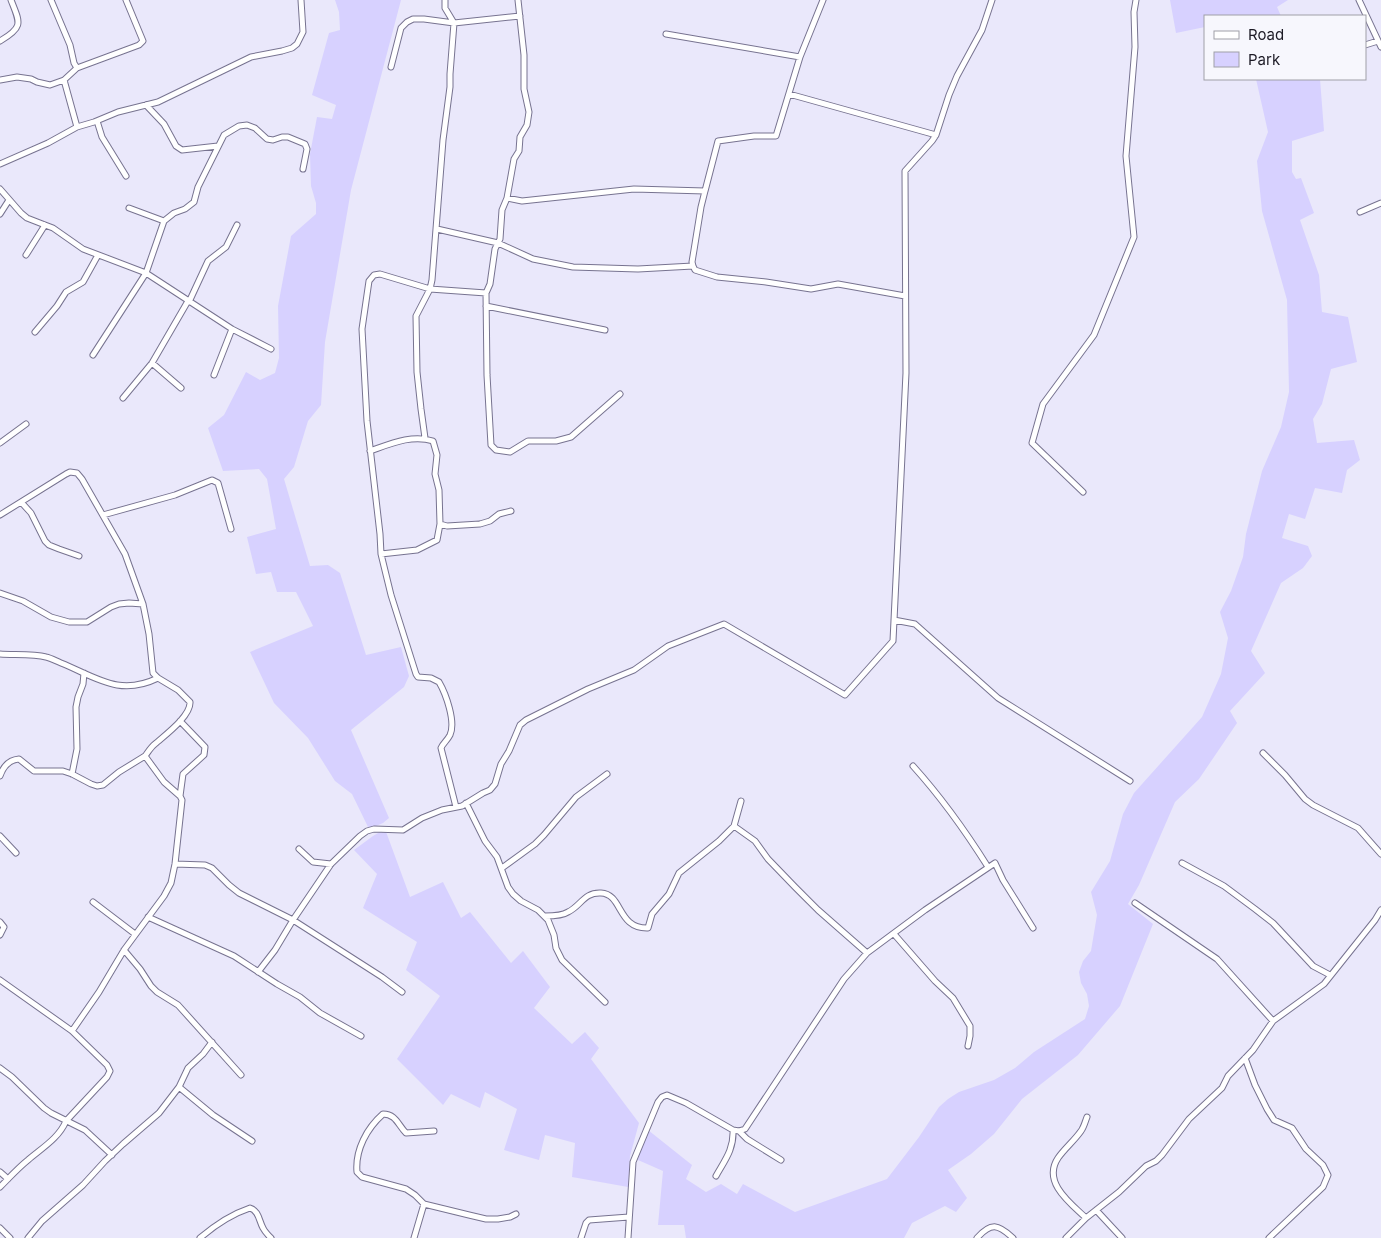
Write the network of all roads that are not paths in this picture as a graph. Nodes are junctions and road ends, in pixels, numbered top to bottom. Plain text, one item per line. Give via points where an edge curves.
1 (11, 0) edge
2 (51, 0) edge
3 (126, 0) edge
4 (301, 0) edge
5 (445, 0) edge
6 (518, 0) edge
7 (823, 0) edge
8 (992, 0) edge
9 (1136, 0) edge
10 (1359, 0) edge
11 (520, 16) junction
12 (454, 23) junction
13 (666, 34) dead end
14 (0, 41) edge
15 (1380, 44) edge
16 (1366, 45) edge
17 (800, 57) junction
18 (392, 67) dead end
19 (77, 68) junction
20 (0, 80) edge
21 (64, 80) junction
22 (789, 94) junction
23 (146, 105) junction
24 (97, 120) junction
25 (77, 127) junction
26 (936, 135) junction
27 (218, 146) junction
28 (0, 164) edge
29 (302, 169) dead end
30 (126, 176) dead end
31 (0, 189) edge
32 (705, 191) junction
33 (507, 198) junction
34 (9, 200) junction
35 (1381, 203) edge
36 (128, 208) dead end
37 (1360, 212) dead end
38 (0, 214) edge
39 (164, 221) junction
40 (237, 225) dead end
41 (44, 226) junction
42 (437, 229) junction
43 (498, 243) junction
44 (98, 254) junction
45 (26, 255) dead end
46 (693, 266) junction
47 (146, 273) junction
48 (430, 289) junction
49 (486, 293) junction
50 (905, 296) junction
51 (188, 301) junction
52 (486, 306) junction
53 (232, 329) junction
54 (604, 330) dead end
55 (35, 332) dead end
56 (271, 349) dead end
57 (93, 354) dead end
58 (152, 363) junction
59 (214, 375) dead end
60 (181, 388) dead end
61 (620, 394) dead end
62 (123, 398) dead end
63 (26, 424) dead end
64 (425, 438) junction
65 (0, 443) edge
66 (370, 451) junction
67 (1083, 492) dead end
68 (21, 502) junction
69 (511, 511) dead end
70 (0, 515) edge
71 (103, 515) junction
72 (440, 524) junction
73 (231, 529) dead end
74 (381, 554) junction
75 (79, 556) dead end
76 (0, 594) edge
77 (143, 604) junction
78 (894, 620) junction
79 (0, 654) edge
80 (84, 673) junction
81 (158, 678) junction
82 (180, 721) junction
83 (1263, 753) dead end
84 (145, 756) junction
85 (913, 766) dead end
86 (72, 774) junction
87 (607, 774) dead end
88 (0, 776) edge
89 (1130, 781) dead end
90 (180, 796) junction
91 (741, 800) dead end
92 (466, 803) junction
93 (456, 807) junction
94 (734, 826) junction
95 (0, 836) edge
96 (299, 849) dead end
97 (16, 853) dead end
98 (1381, 854) edge
99 (1182, 863) dead end
100 (175, 864) junction
101 (331, 864) junction
102 (988, 867) junction
103 (502, 868) junction
104 (93, 902) dead end
105 (1135, 903) dead end
106 (1381, 910) edge
107 (545, 916) junction
108 (148, 917) junction
109 (293, 920) junction
110 (0, 922) edge
111 (1033, 928) dead end
112 (135, 934) junction
113 (894, 934) junction
114 (0, 935) edge
115 (124, 950) junction
116 (867, 953) junction
117 (258, 972) junction
118 (1330, 975) junction
119 (0, 980) edge
120 (402, 992) dead end
121 (604, 1002) dead end
122 (1273, 1021) junction
123 (72, 1032) junction
124 (361, 1036) dead end
125 (212, 1042) junction
126 (968, 1046) dead end
127 (1245, 1058) junction
128 (0, 1068) edge
129 (241, 1075) dead end
130 (179, 1087) junction
131 (1087, 1117) dead end
132 (66, 1121) junction
133 (733, 1130) junction
134 (434, 1131) dead end
135 (739, 1131) junction
136 (252, 1140) dead end
137 (112, 1155) junction
138 (781, 1160) dead end
139 (0, 1172) edge
140 (716, 1176) dead end
141 (8, 1179) junction
142 (0, 1187) edge
143 (424, 1204) junction
144 (1096, 1210) junction
145 (516, 1214) dead end
146 (629, 1217) junction
147 (1086, 1218) junction
148 (0, 1228) edge
149 (10, 1238) edge
150 (28, 1238) edge
151 (200, 1238) edge
152 (271, 1238) edge
153 (414, 1238) edge
154 (581, 1238) edge
155 (628, 1238) edge
156 (977, 1238) edge
157 (1013, 1238) edge
158 (1066, 1238) edge
159 (1122, 1238) edge
160 (1269, 1238) edge

1 - 14 street via 18,25 10,36
2 - 19 street
3 - 19 street via 143,41
4 - 23 street via 303,32 292,48 252,57
5 - 12 street via 444,8
6 - 11 street
7 - 17 street
8 - 26 street via 982,30 949,95
9 - 67 street via 1126,156 1134,237 1094,335 1043,404 1032,443
10 - 15 street
11 - 12 street
11 - 33 street via 524,89 529,112 514,159
12 - 18 street via 424,19 407,22 401,28
12 - 42 street
13 - 17 street
15 - 16 street
17 - 22 street
19 - 21 street
20 - 21 street via 17,77 50,85
21 - 25 street
22 - 26 street
22 - 32 street via 776,136 718,141
23 - 24 street
23 - 27 street via 182,150
24 - 25 street
24 - 30 street via 102,137
25 - 28 street
26 - 50 street via 905,171
27 - 29 street via 224,135 247,125 268,139 288,137 305,144
27 - 39 street via 194,202
31 - 34 street
32 - 33 street via 634,189 522,201
32 - 46 street
33 - 43 street via 502,210
34 - 38 street
34 - 41 street via 27,218
35 - 37 street
36 - 39 street
39 - 47 street
40 - 51 street via 226,247 208,261
41 - 44 street
41 - 45 street
42 - 43 street
42 - 48 street
43 - 46 street via 533,259 573,267 638,270
43 - 49 street
44 - 47 street
44 - 55 street via 83,282 66,292
46 - 50 street via 695,270 717,277 811,289 838,284
47 - 51 street
47 - 57 street
48 - 49 street
48 - 64 street via 416,316 417,372
48 - 66 street via 380,274 369,281 362,329
49 - 52 street
50 - 78 street via 906,373
51 - 53 street
51 - 58 street
52 - 54 street
52 - 61 street via 490,434 491,445 496,450 510,452 528,441 556,441 571,437
53 - 56 street
53 - 59 street
58 - 60 street
58 - 62 street
63 - 65 street
64 - 66 street via 396,441
64 - 72 street via 434,441 436,448
66 - 74 street
68 - 70 street
68 - 71 street via 73,472 82,479
68 - 75 street via 49,545
69 - 72 street via 480,524
71 - 73 street via 176,495 212,480 218,483
71 - 77 street via 125,554
72 - 74 street via 437,540 417,550
74 - 93 street via 416,674 439,682 452,718 452,730 441,748
76 - 77 street via 69,622 87,622 119,604
77 - 81 street via 154,673
78 - 89 street via 915,624 998,698
78 - 92 street via 893,641 845,695 724,624 668,646 634,670 526,720 520,725 501,764 495,784
79 - 80 street via 46,657
80 - 81 street via 115,686 143,684
80 - 86 street via 76,707 78,749
81 - 82 street via 190,702 189,710
82 - 84 street
82 - 90 street via 205,747 204,755 183,774
83 - 98 street via 1305,799 1358,828
84 - 86 street via 103,785 91,784
84 - 90 street via 164,782
85 - 102 street via 949,810
86 - 88 street via 34,771 15,759 8,762
87 - 103 street via 576,797 540,839
90 - 100 street via 182,804
91 - 94 street
92 - 93 street
92 - 103 street
93 - 101 street via 422,818 403,830 382,828 367,831
94 - 107 street via 679,873 669,894 652,914 648,928 632,925 612,897 601,892 585,897 568,912
94 - 116 street via 755,841 806,898
95 - 97 street
96 - 101 street via 313,862
99 - 118 street via 1255,908 1313,966
100 - 108 street via 164,896
100 - 109 street via 212,868 239,893
101 - 109 street
102 - 111 street via 994,863
102 - 113 street
103 - 107 street via 513,894
104 - 112 street
105 - 122 street via 1217,959
106 - 118 street
107 - 121 street via 562,960
108 - 112 street
108 - 117 street via 234,956
109 - 117 street
109 - 120 street
110 - 114 street via 4,927
112 - 115 street
113 - 116 street
113 - 126 street via 953,998 970,1026
115 - 123 street
115 - 125 street via 151,986 178,1005
116 - 135 street via 844,979 745,1129
117 - 124 street
118 - 122 street via 1324,984
119 - 123 street
122 - 127 street
123 - 132 street via 110,1071
125 - 129 street
125 - 130 street via 188,1068
127 - 144 street via 1228,1076 1222,1088 1189,1119 1162,1156
127 - 160 street via 1266,1109 1274,1120 1292,1128 1328,1175 1323,1188
128 - 132 street via 51,1114
130 - 136 street via 213,1115
130 - 137 street via 159,1113
131 - 147 street via 1082,1130 1053,1170 1054,1183 1063,1198
132 - 137 street via 85,1130
132 - 141 street via 59,1134
133 - 135 street
133 - 140 street via 732,1147
133 - 146 street via 686,1103 667,1095 662,1097 633,1162
134 - 143 street via 406,1132 389,1114 383,1114 371,1126 360,1147 356,1166 362,1177 406,1189
135 - 138 street
137 - 150 street
139 - 141 street
141 - 142 street
143 - 145 street via 486,1219
143 - 153 street
144 - 147 street
144 - 159 street
146 - 154 street via 589,1220
146 - 155 street
147 - 158 street
148 - 149 street
151 - 152 street via 220,1223 250,1208 257,1213
156 - 157 street via 991,1226 1002,1228

